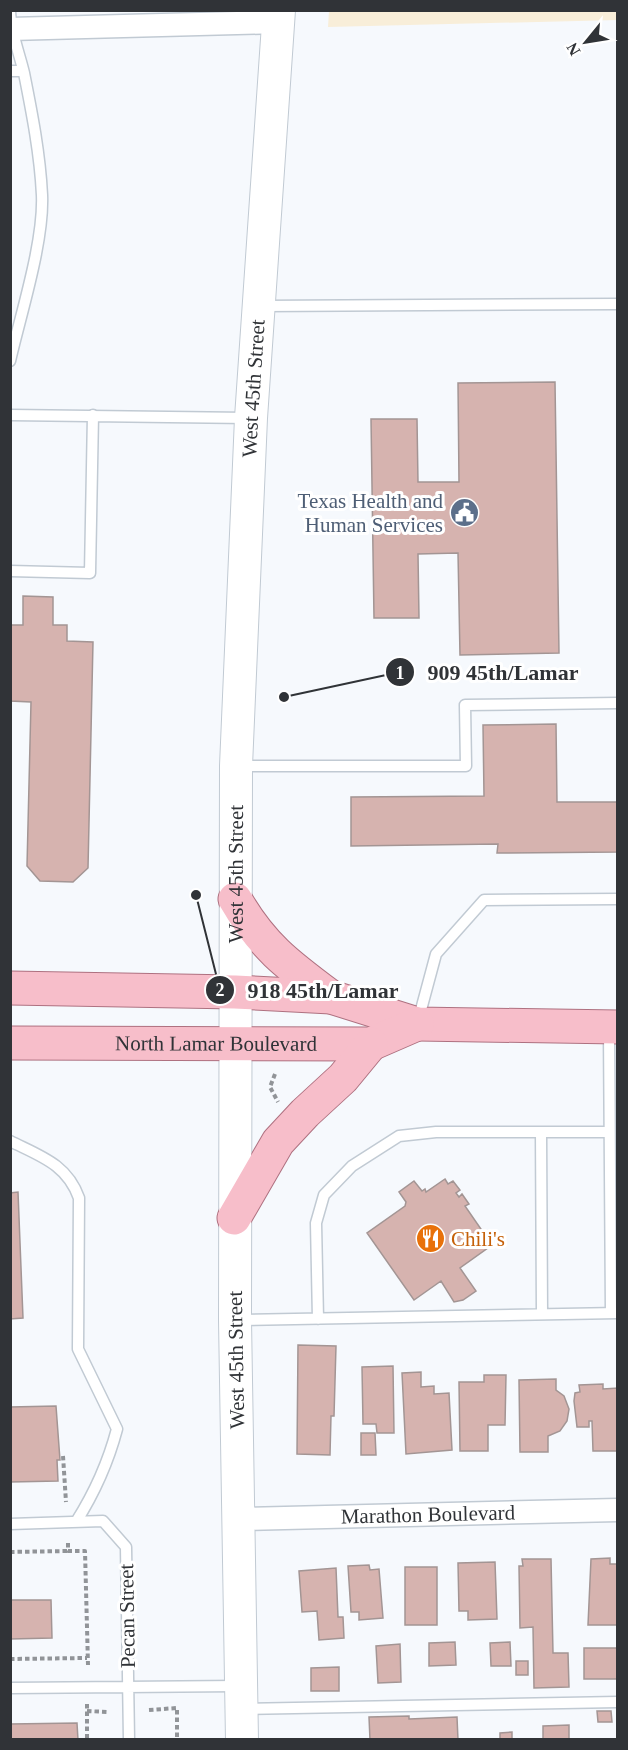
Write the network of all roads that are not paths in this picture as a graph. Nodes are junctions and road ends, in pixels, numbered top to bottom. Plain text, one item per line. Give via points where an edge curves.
1 (10, 11) edge
2 (278, 16) edge
3 (11, 29) edge
4 (10, 71) edge
5 (23, 71) junction
6 (618, 304) edge
7 (259, 306) junction
8 (10, 361) edge
9 (10, 415) edge
10 (93, 415) junction
11 (251, 418) junction
12 (10, 571) edge
13 (618, 704) edge
14 (236, 766) junction
15 (618, 898) edge
16 (236, 899) junction
17 (10, 988) edge
18 (235, 992) junction
19 (331, 997) junction
20 (417, 1024) junction
21 (613, 1027) edge
22 (10, 1043) edge
23 (235, 1044) junction
24 (371, 1044) junction
25 (541, 1132) junction
26 (608, 1132) junction
27 (10, 1141) edge
28 (234, 1218) junction
29 (614, 1249) edge
30 (614, 1313) edge
31 (542, 1314) junction
32 (318, 1318) junction
33 (235, 1320) junction
34 (618, 1510) edge
35 (238, 1519) junction
36 (76, 1522) junction
37 (10, 1524) edge
38 (128, 1687) junction
39 (10, 1688) edge
40 (242, 1697) junction
41 (618, 1702) edge
42 (129, 1740) edge
43 (242, 1740) edge

1 - 3 lane
2 - 3 street
2 - 7 main road, West 45th Street
3 - 5 lane
4 - 5 lane
5 - 8 lane via 42,198 41,225
6 - 7 lane
7 - 11 main road, West 45th Street
9 - 10 lane
10 - 11 lane
10 - 12 lane via 90,573
11 - 14 main road, West 45th Street
13 - 14 lane via 465,705 466,766
14 - 16 main road, West 45th Street
15 - 20 lane via 484,900 436,954
16 - 18 main road, West 45th Street
16 - 19 main road via 263,941
17 - 18 main road, North Lamar Boulevard
18 - 19 main road, North Lamar Boulevard
18 - 23 main road, West 45th Street
19 - 20 main road, North Lamar Boulevard
20 - 21 main road, North Lamar Boulevard
20 - 24 main road, North Lamar Boulevard
21 - 26 lane
22 - 23 main road, North Lamar Boulevard
23 - 24 main road, North Lamar Boulevard
23 - 28 main road, West 45th Street
24 - 28 main road via 344,1078 278,1142
25 - 26 lane
25 - 31 lane
25 - 32 lane via 399,1136 352,1166 324,1195 316,1223
26 - 29 lane
27 - 36 lane via 57,1165 73,1182 79,1198 78,1349 117,1429 108,1463
28 - 33 main road, West 45th Street
29 - 30 lane
30 - 31 lane
31 - 32 lane
32 - 33 lane
33 - 35 main road, West 45th Street
34 - 35 street, Marathon Boulevard
35 - 40 main road, West 45th Street
36 - 37 lane, Pecan Street
36 - 38 lane, Pecan Street via 103,1521 126,1547
38 - 39 lane
38 - 40 lane
38 - 42 lane, Pecan Street
40 - 41 lane
40 - 43 main road, West 45th Street

